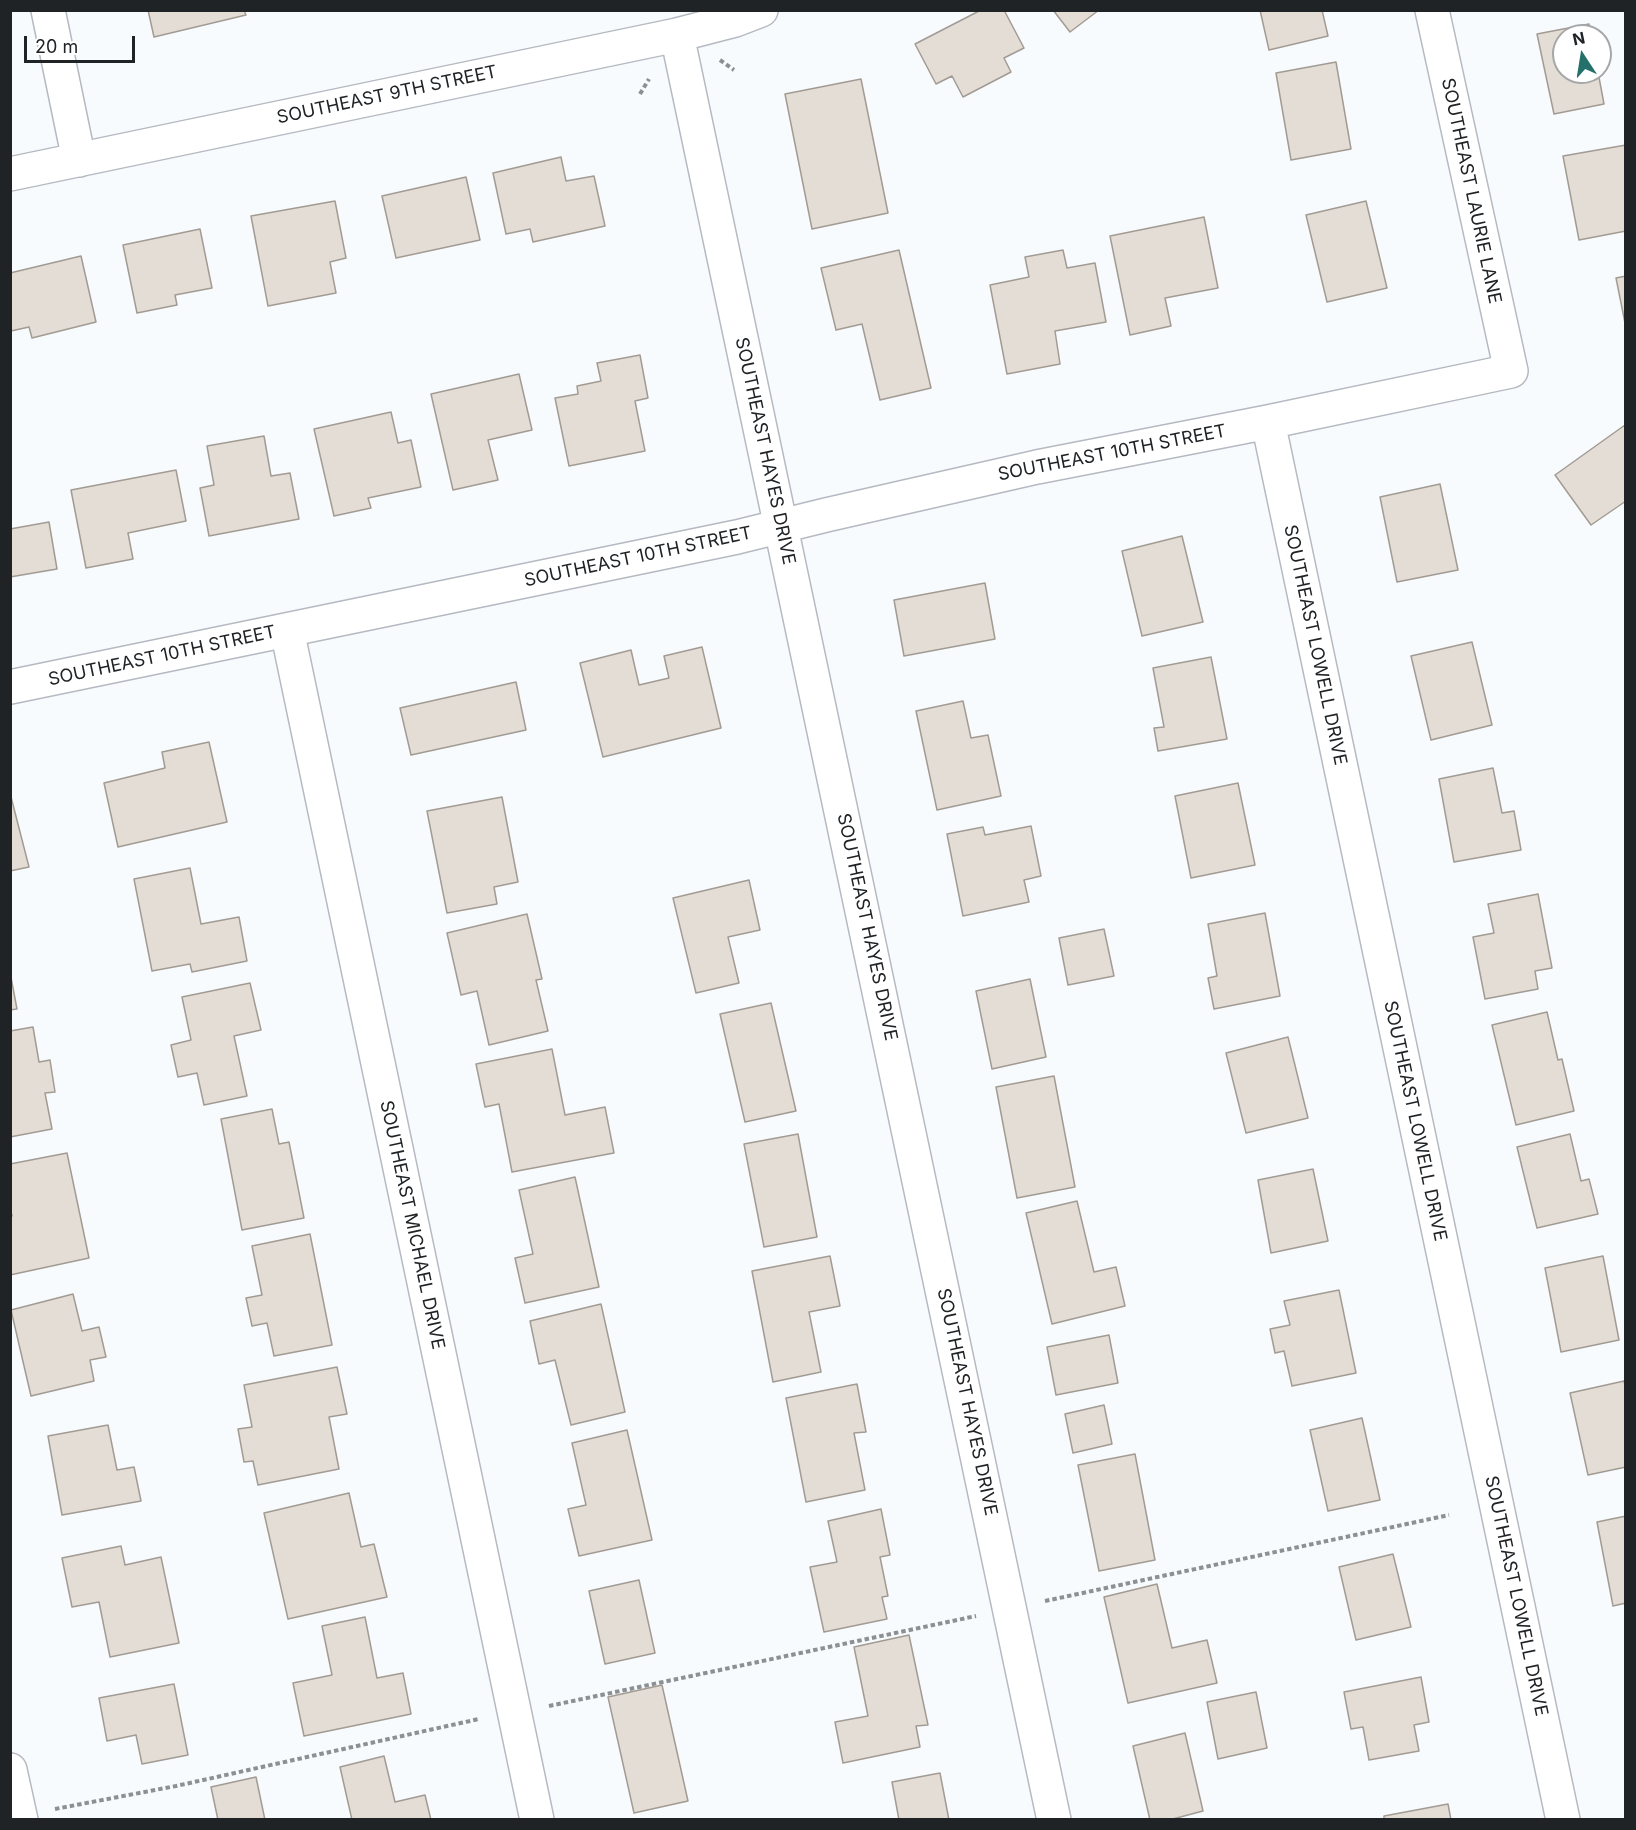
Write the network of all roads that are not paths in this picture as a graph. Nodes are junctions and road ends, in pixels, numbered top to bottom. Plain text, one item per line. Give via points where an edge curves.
1 (48, 10) edge
2 (761, 10) edge
3 (1432, 10) edge
4 (677, 35) junction
5 (79, 160) junction
6 (10, 174) edge
7 (1510, 371) joint
8 (1268, 422) junction
9 (781, 525) junction
10 (288, 630) junction
11 (10, 687) edge
12 (10, 1770) edge
13 (21, 1818) edge
14 (537, 1820) edge
15 (1054, 1820) edge
16 (1563, 1820) edge

1 - 5 street
2 - 4 street, SOUTHEAST 9TH STREET
3 - 7 street, SOUTHEAST LAURIE LANE
4 - 5 street, SOUTHEAST 9TH STREET
4 - 9 street, SOUTHEAST HAYES DRIVE
5 - 6 street, SOUTHEAST 9TH STREET
7 - 8 street, SOUTHEAST 10TH STREET
8 - 9 street, SOUTHEAST 10TH STREET via 1037,467
8 - 16 street, SOUTHEAST LOWELL DRIVE
9 - 10 street, SOUTHEAST 10TH STREET
9 - 15 street, SOUTHEAST HAYES DRIVE
10 - 11 street, SOUTHEAST 10TH STREET
10 - 14 street, SOUTHEAST MICHAEL DRIVE
12 - 13 street

